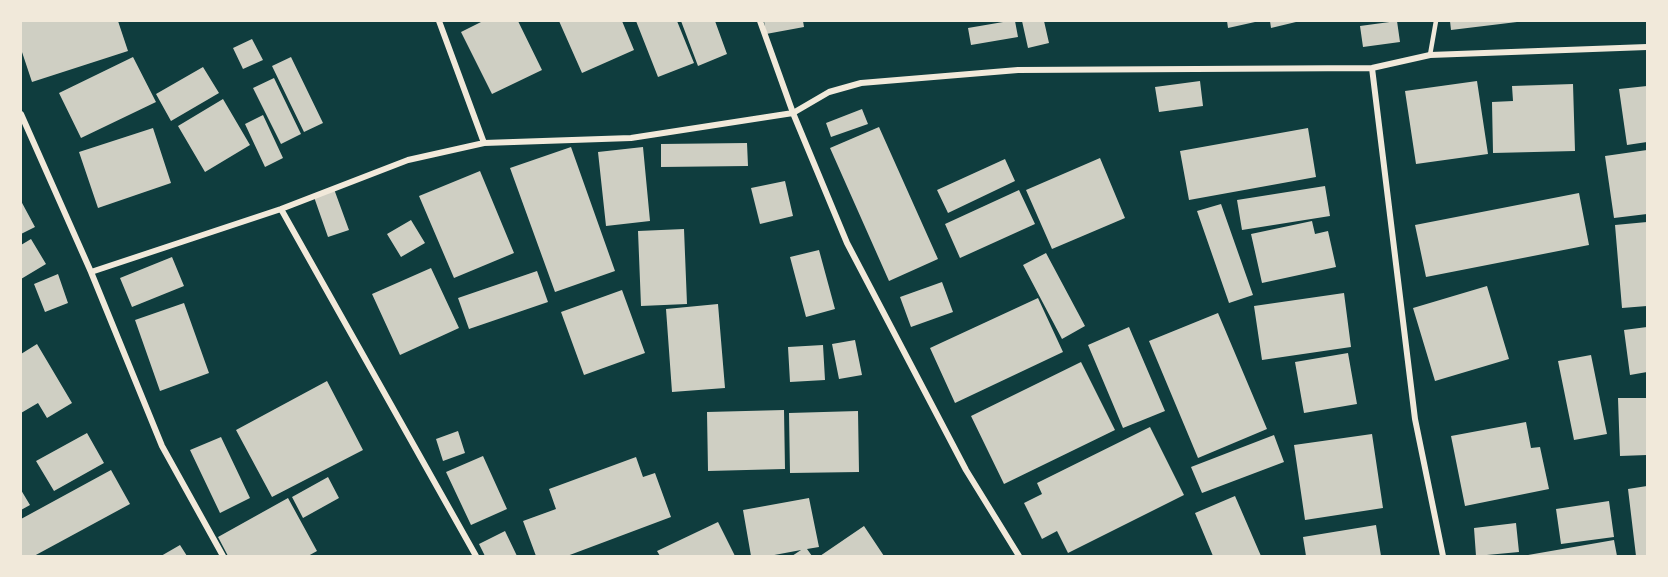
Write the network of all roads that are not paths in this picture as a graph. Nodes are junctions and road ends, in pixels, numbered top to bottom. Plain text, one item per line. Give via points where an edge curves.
1 (439, 21) edge
2 (760, 21) edge
3 (1436, 21) edge
4 (1647, 47) edge
5 (1430, 55) junction
6 (1372, 68) junction
7 (793, 113) junction
8 (21, 114) edge
9 (484, 143) junction
10 (281, 209) junction
11 (91, 272) junction
12 (223, 556) edge
13 (476, 556) edge
14 (1019, 556) edge
15 (1443, 556) edge

1 - 9 street
2 - 7 street
3 - 5 lane
4 - 5 street
5 - 6 street
6 - 7 street via 1018,70 861,83 829,92
6 - 15 street via 1415,419
7 - 9 street via 631,138
7 - 14 street via 847,243 966,470
8 - 11 street
9 - 10 street via 408,160
10 - 11 street
10 - 13 street
11 - 12 street via 162,446

